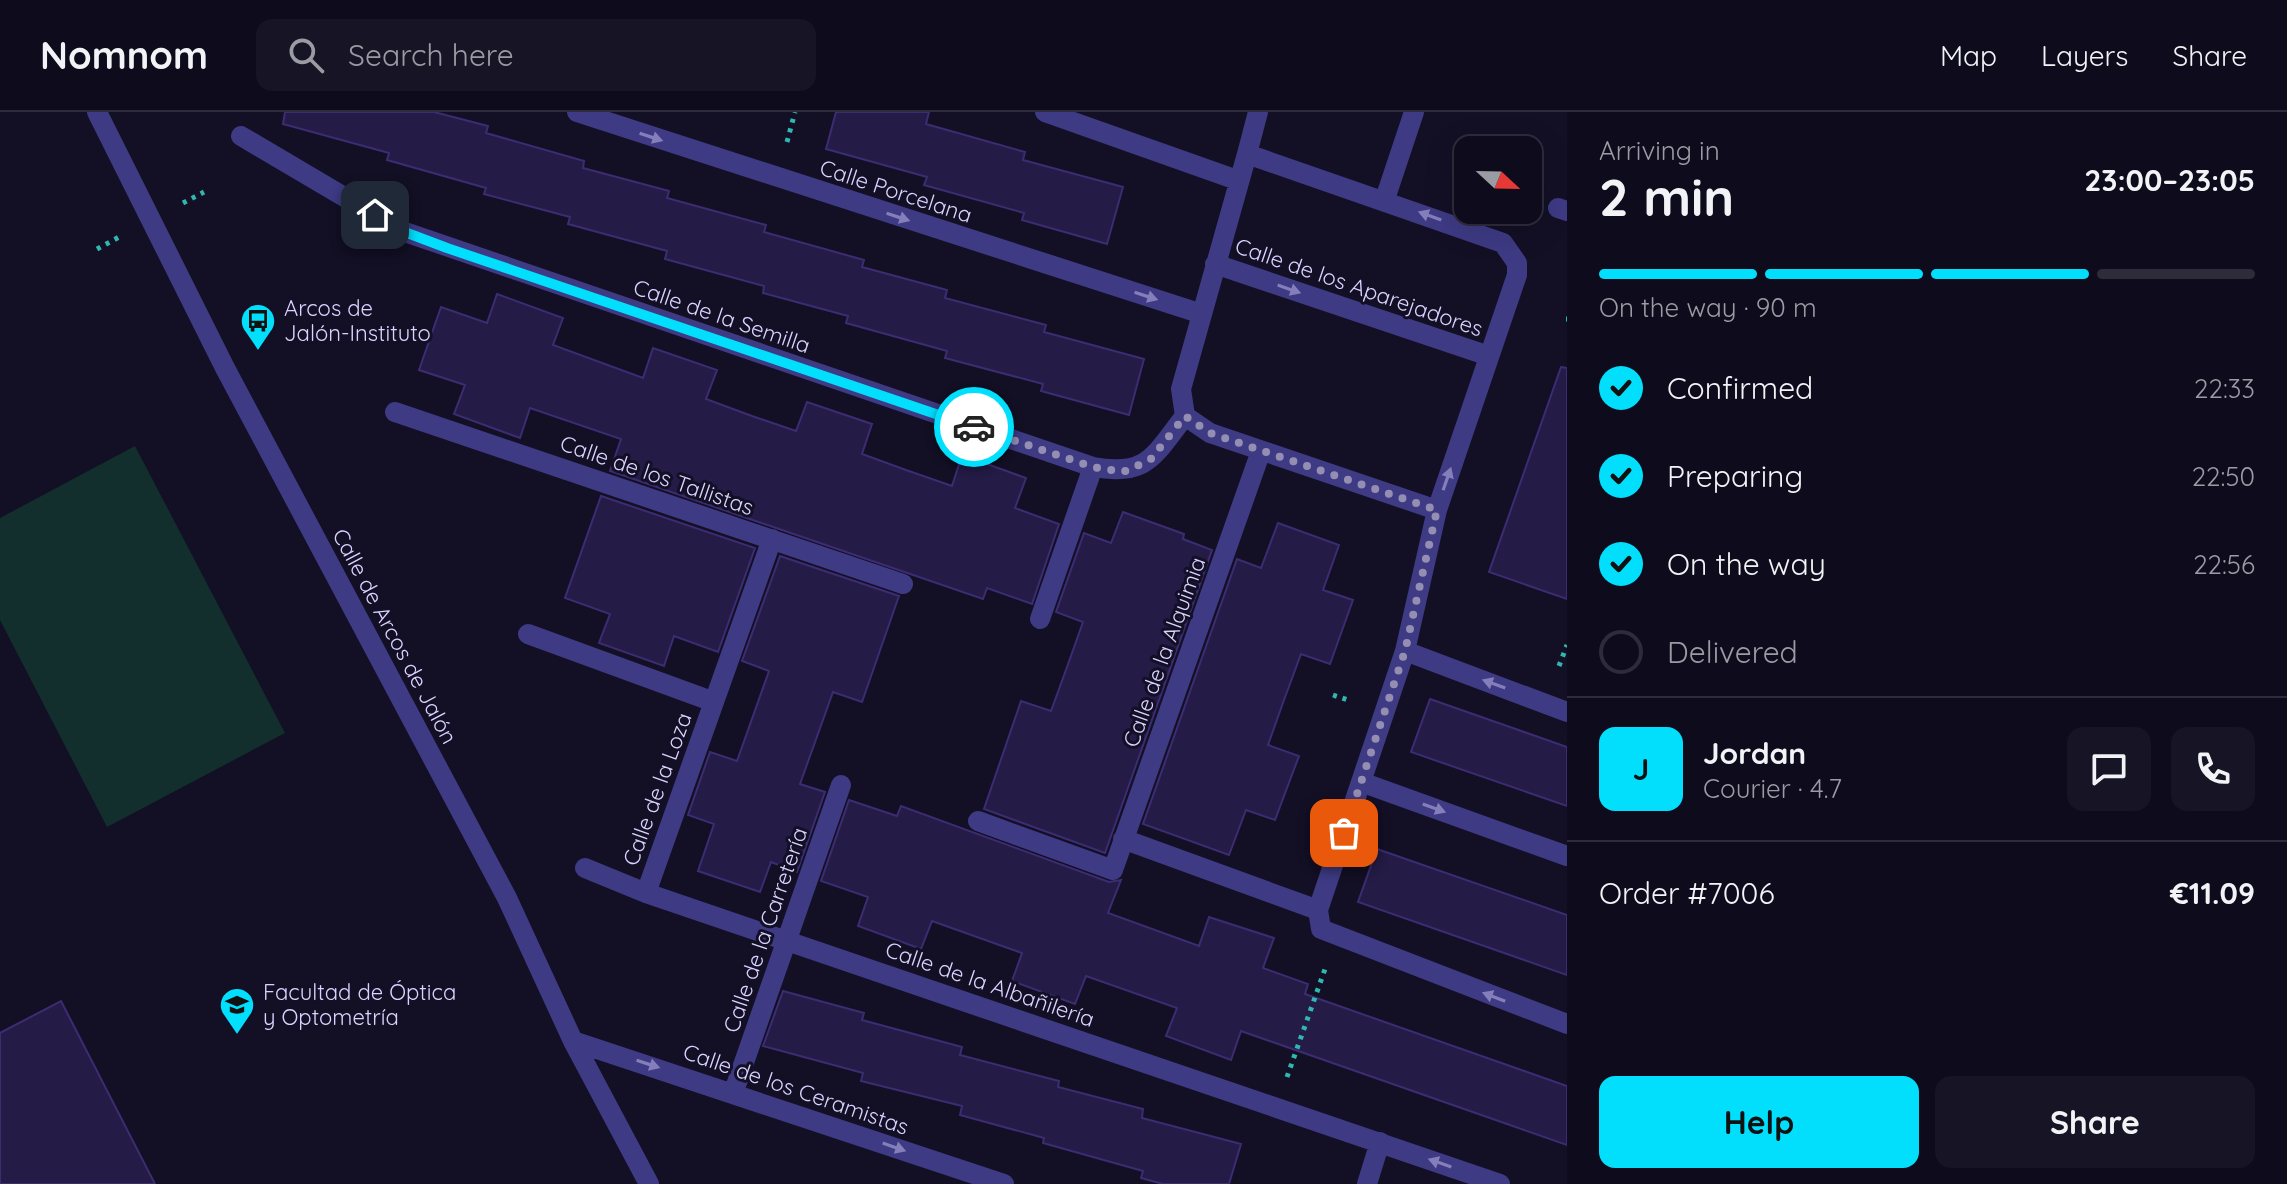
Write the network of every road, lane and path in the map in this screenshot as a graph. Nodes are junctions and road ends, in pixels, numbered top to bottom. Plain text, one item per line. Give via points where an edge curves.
1 (97, 112) edge
2 (577, 112) edge
3 (795, 112) edge
4 (1045, 112) edge
5 (1258, 112) edge
6 (1414, 112) edge
7 (241, 136) dead end
8 (787, 142) dead end
9 (1247, 154) junction
10 (1237, 180) junction
11 (1385, 199) junction
12 (1215, 264) junction
13 (1202, 314) junction
14 (1489, 356) junction
15 (395, 412) dead end
16 (1185, 416) junction
17 (1261, 451) junction
18 (1093, 467) junction
19 (1437, 510) junction
20 (772, 539) junction
21 (903, 584) dead end
22 (1040, 619) dead end
23 (528, 634) dead end
24 (1567, 645) edge
25 (1405, 651) junction
26 (1559, 666) dead end
27 (714, 702) junction
28 (1567, 712) edge
29 (1361, 782) junction
30 (841, 785) dead end
31 (978, 821) dead end
32 (1123, 839) junction
33 (1567, 856) edge
34 (585, 868) dead end
35 (646, 893) junction
36 (1325, 926) junction
37 (787, 940) junction
38 (1567, 1024) edge
39 (573, 1041) junction
40 (734, 1091) junction
41 (1276, 1107) junction
42 (1380, 1142) junction
43 (649, 1184) edge
44 (1004, 1184) edge
45 (1367, 1184) edge
46 (1500, 1184) edge

1 - 39 street, Calle de Arcos de Jalón via 225,368 507,898
2 -> 13 street, Calle Porcelana
3 - 8 path
4 - 10 street
5 - 9 street, Calle de los Aparejadores
6 - 11 street
7 - 18 street, Calle de la Semilla via 402,231
9 - 10 street, Calle de los Aparejadores
9 - 11 street, Calle de los Aparejadores
10 - 12 street, Calle de los Aparejadores
14 -> 11 street, Calle de los Aparejadores via 1517,263 1503,243
12 - 13 street, Calle de los Aparejadores
12 -> 14 street, Calle de los Aparejadores
13 - 16 street, Calle de los Aparejadores via 1181,389
19 -> 14 street, Calle de los Aparejadores
15 - 20 street, Calle de los Tallistas
16 - 17 street via 1210,433
16 - 18 street, Calle de la Semilla via 1150,460 1123,472
17 - 19 street
17 - 32 street, Calle de la Alquimia
18 - 22 street
19 - 25 street, Calle de los Aparejadores
20 - 21 street, Calle de los Tallistas
20 - 27 street, Calle de la Loza
23 - 27 street, Calle de la Loza
24 - 26 path
28 -> 25 street
25 - 29 street, Calle de los Aparejadores
27 - 35 street, Calle de la Loza
29 -> 33 street
29 - 36 street, Calle de los Aparejadores
30 - 37 street, Calle de la Carretería
31 - 32 street, Calle de la Alquimia via 1113,870
32 - 36 street
34 - 35 street, Calle de la Albañilería
35 - 37 street, Calle de la Albañilería
38 -> 36 street
36 - 41 path
37 - 40 street, Calle de la Carretería
37 - 41 street, Calle de la Albañilería
39 -> 40 street, Calle de los Ceramistas
39 - 43 street, Calle de Arcos de Jalón
40 -> 44 street, Calle de los Ceramistas
41 - 42 street, Calle de la Albañilería
42 - 45 street
46 -> 42 street, Calle de la Albañilería

